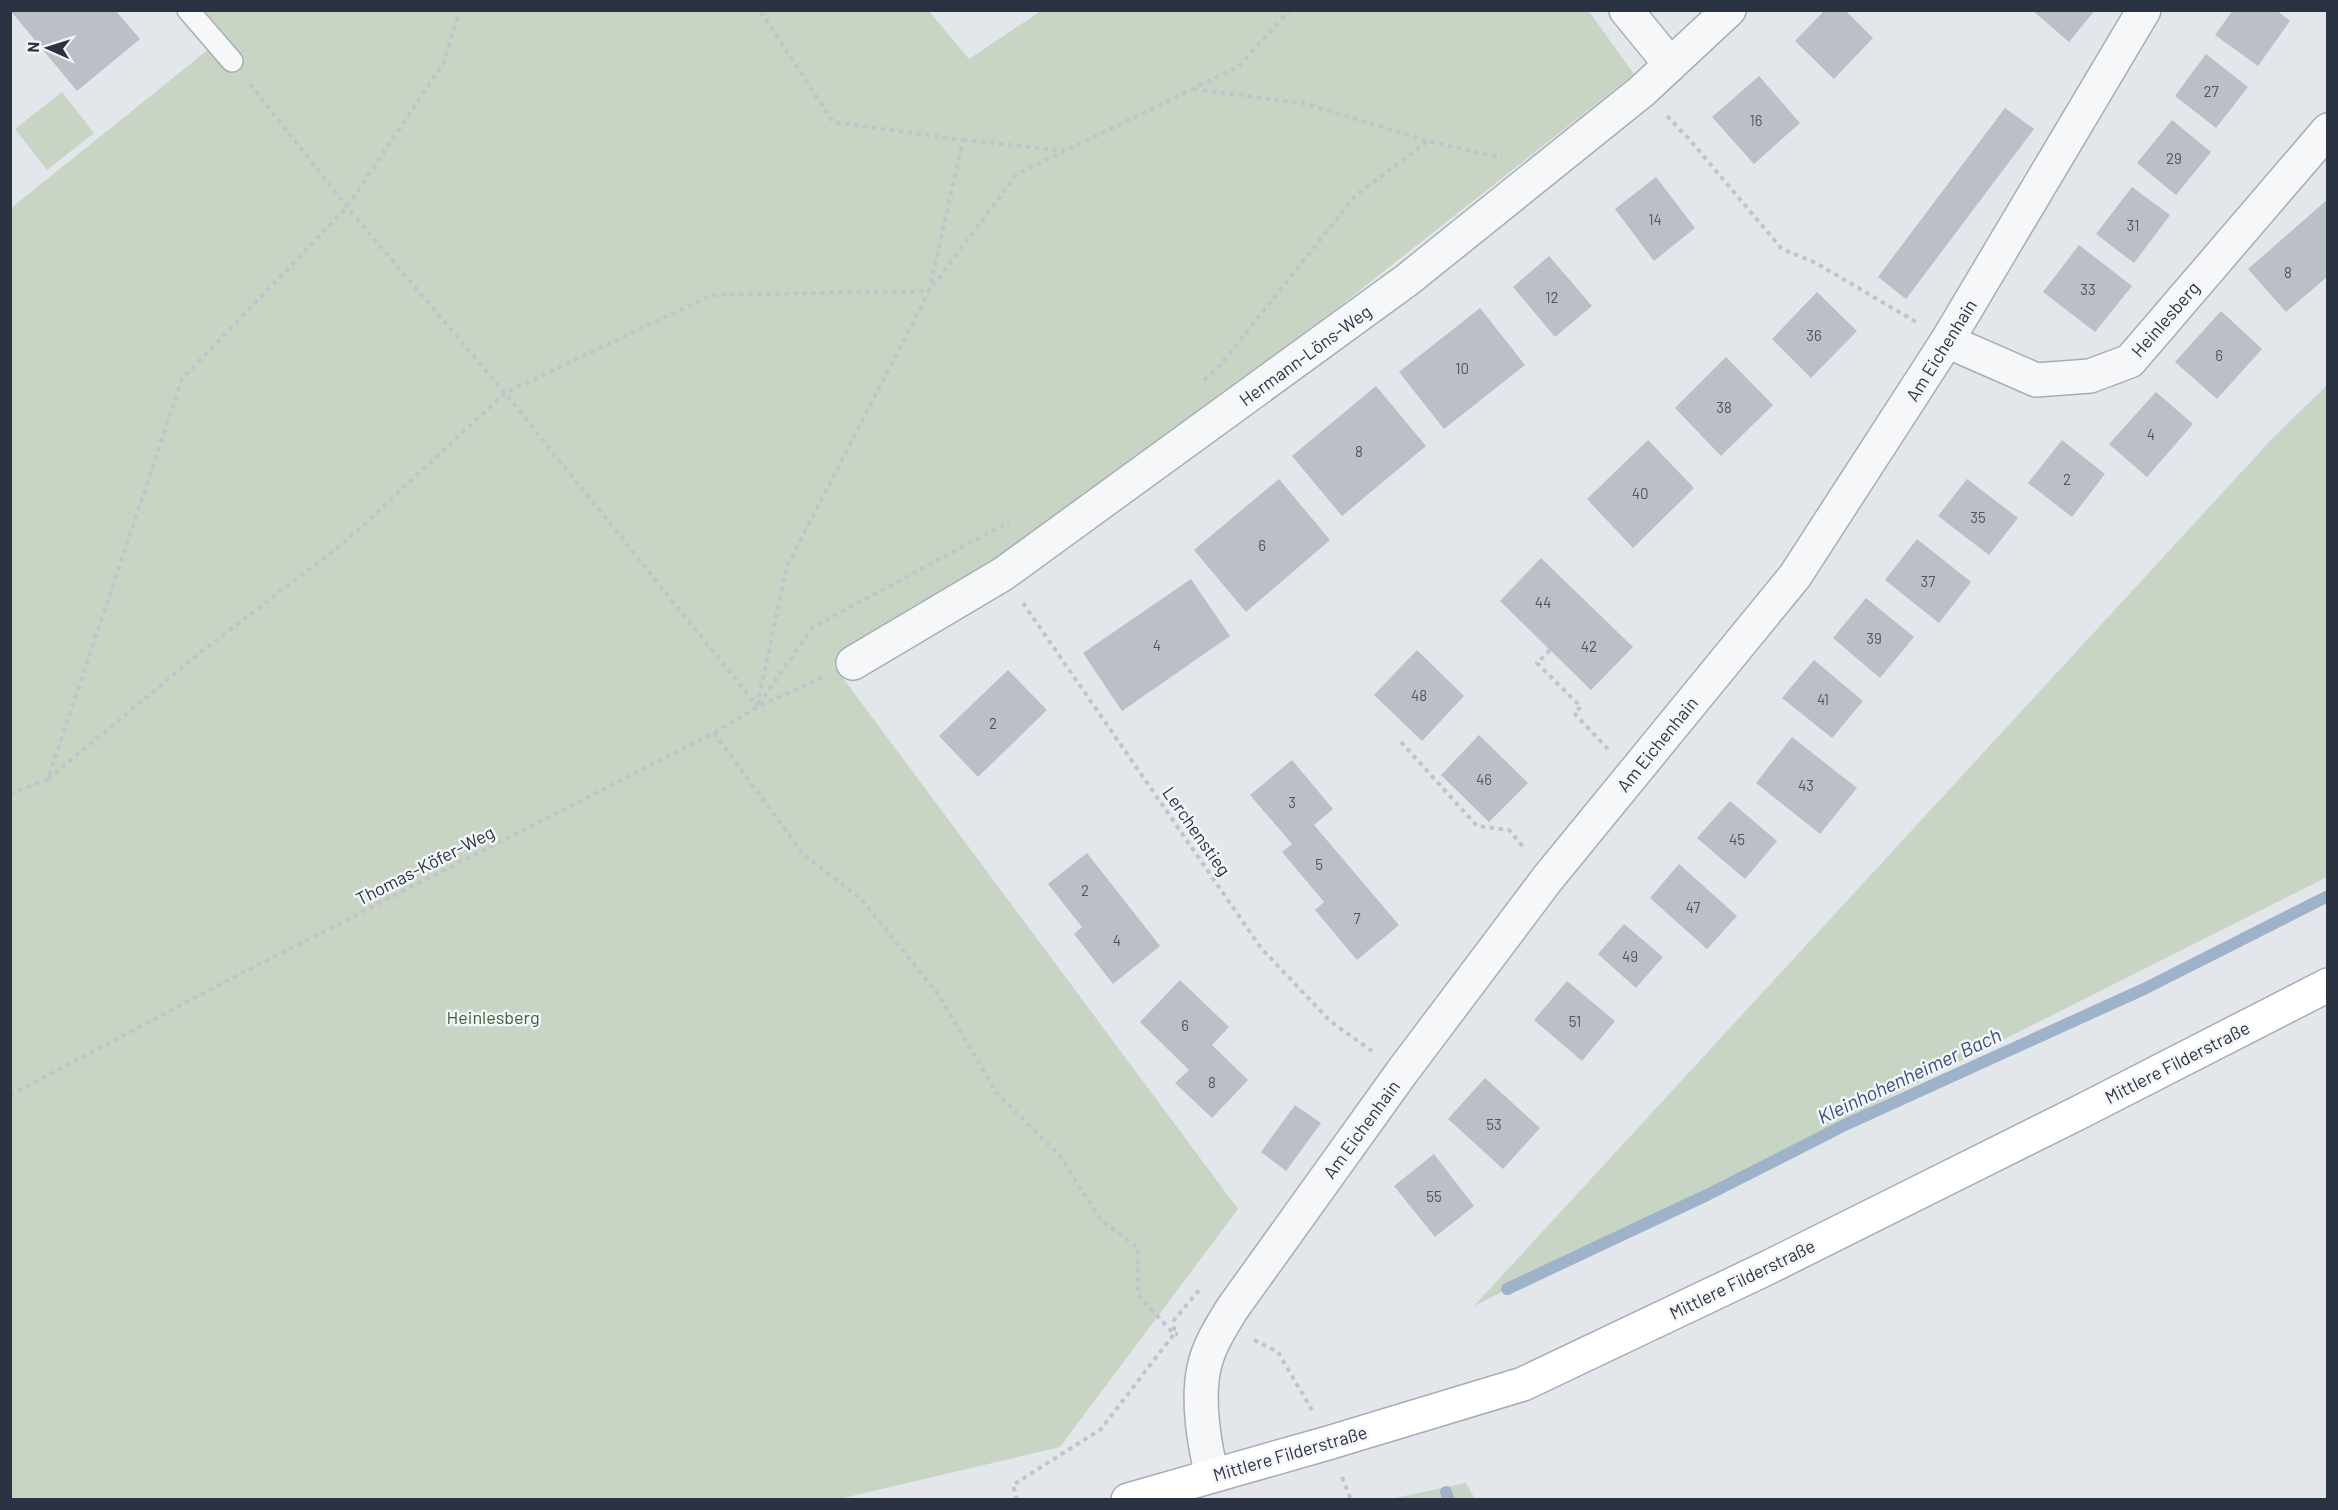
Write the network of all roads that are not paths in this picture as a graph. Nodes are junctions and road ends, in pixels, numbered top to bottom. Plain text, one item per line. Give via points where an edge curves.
1 (188, 10) edge
2 (1626, 10) edge
3 (1729, 10) edge
4 (2144, 10) edge
5 (232, 61) road end
6 (1670, 64) junction
7 (2328, 130) edge
8 (1947, 341) junction
9 (853, 663) road end
10 (2328, 985) edge
11 (1212, 1475) junction
12 (1128, 1500) edge

1 - 5 lane
2 - 6 street
3 - 6 street, Hermann-Löns-Weg
4 - 8 street, Am Eichenhain
6 - 9 street, Hermann-Löns-Weg via 1642,91 1398,287 1003,574
7 - 8 street, Heinlesberg via 2130,361 2090,376 2036,380
8 - 11 street, Am Eichenhain via 1795,576 1548,878 1280,1240 1215,1337 1203,1369 1202,1416
10 - 11 main road, Mittlere Filderstraße via 1767,1268 1523,1384
11 - 12 main road, Mittlere Filderstraße

